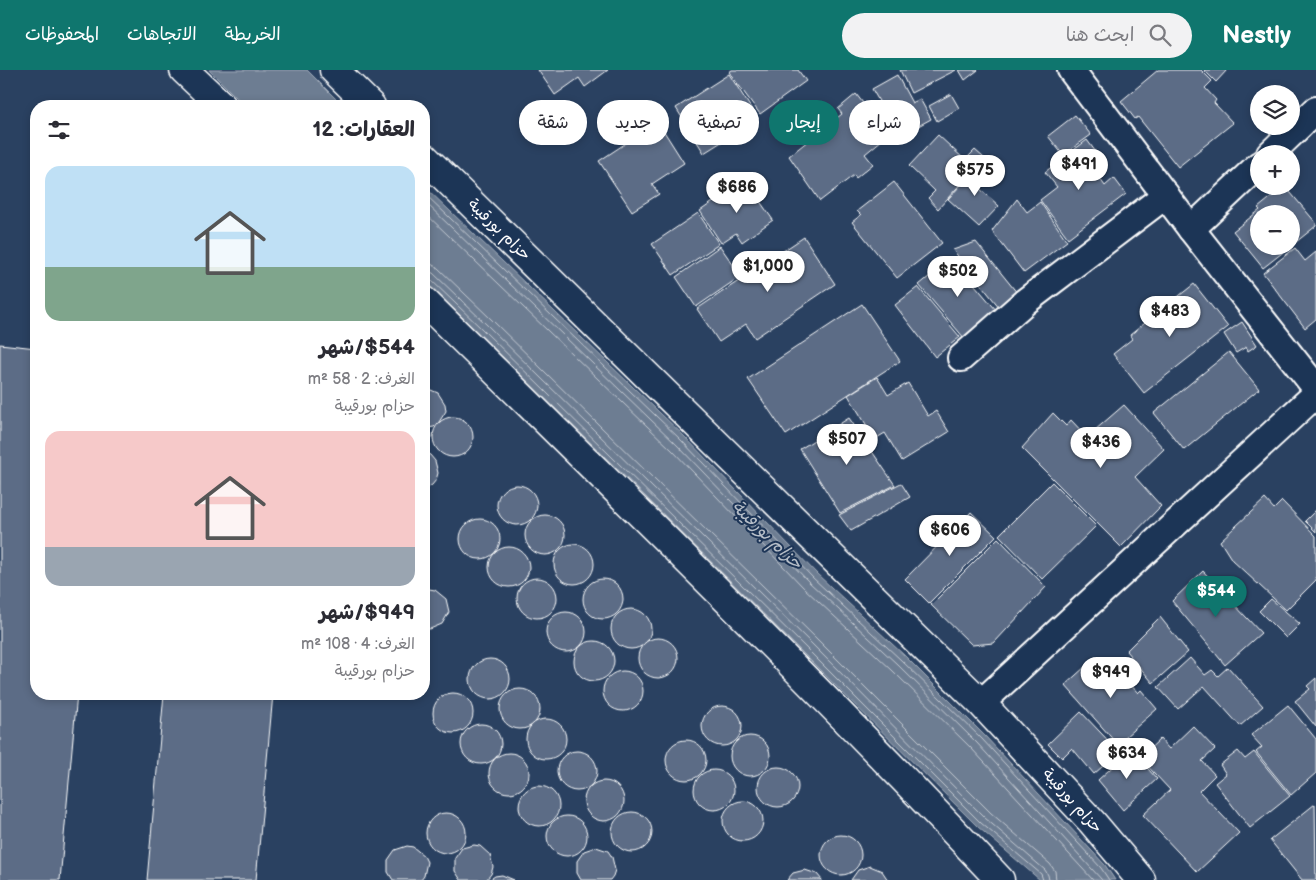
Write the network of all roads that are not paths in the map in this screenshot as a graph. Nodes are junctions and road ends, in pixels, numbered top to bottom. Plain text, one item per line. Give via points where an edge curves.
1 (184, 70) edge
2 (334, 70) edge
3 (1071, 70) edge
4 (216, 100) edge
5 (366, 100) edge
6 (1316, 110) edge
7 (1279, 145) edge
8 (430, 163) edge
9 (1250, 173) edge
10 (1166, 195) junction
11 (1191, 229) junction
12 (430, 307) edge
13 (961, 358) dead end
14 (1316, 388) edge
15 (1316, 394) edge
16 (981, 703) junction
17 (1000, 880) edge
18 (1141, 880) edge

1 - 4 highway
2 - 5 highway
3 - 10 street
6 - 7 street
8 - 16 highway, حزام بورقيبة
9 - 11 street
10 - 11 street
10 - 13 street via 1026,301
11 - 14 street
12 - 17 highway via 917,791
15 - 16 street
16 - 18 highway, حزام بورقيبة via 1092,822

